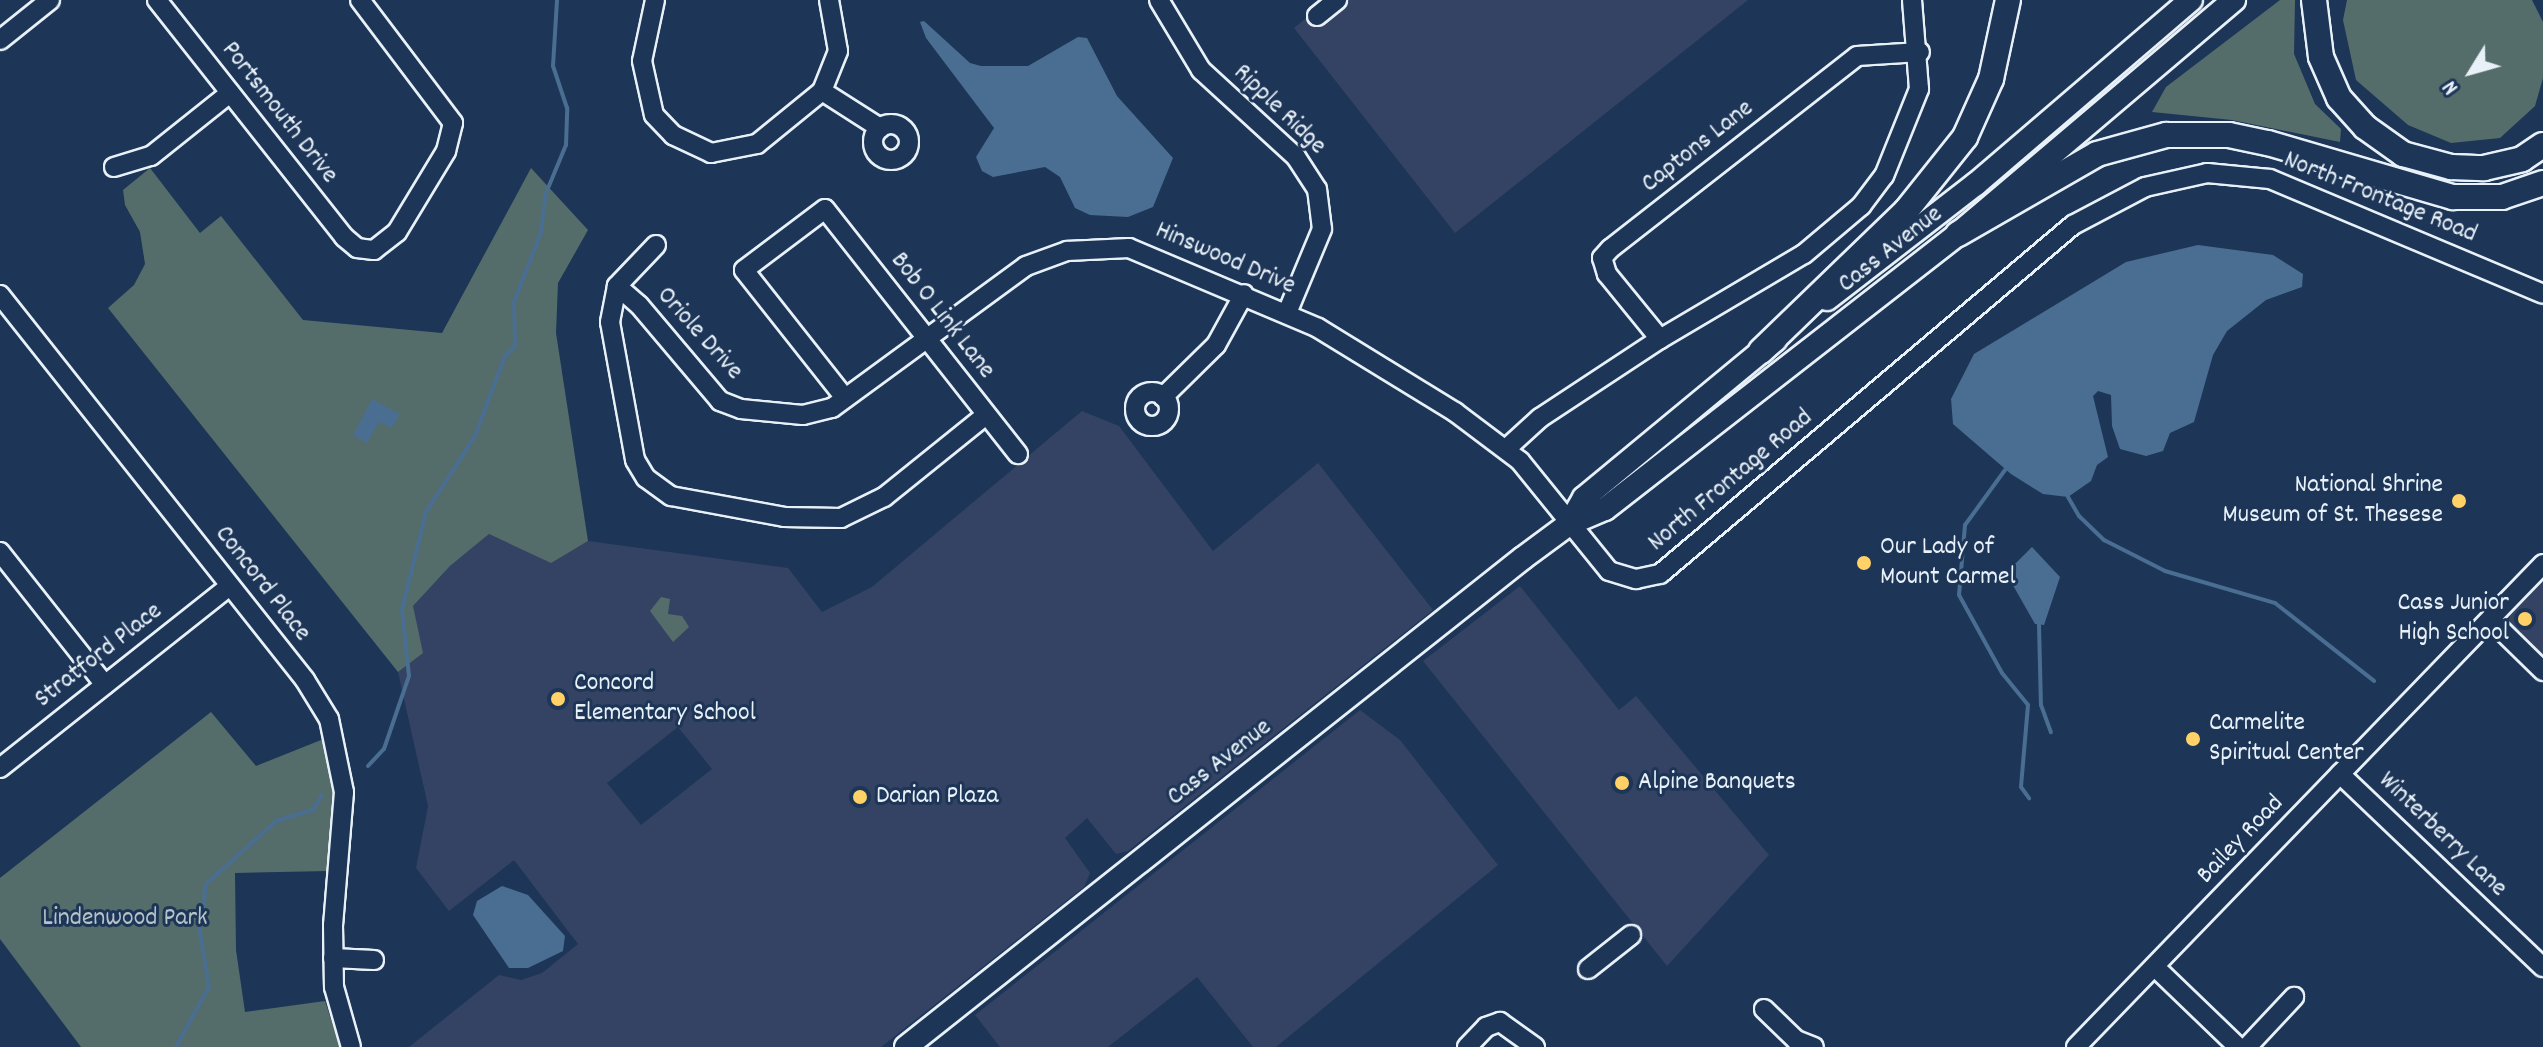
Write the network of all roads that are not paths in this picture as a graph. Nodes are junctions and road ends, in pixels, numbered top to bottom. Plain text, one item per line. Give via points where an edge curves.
1 (50, 0) edge
2 (157, 0) edge
3 (360, 0) edge
4 (655, 0) edge
5 (829, 0) edge
6 (1159, 0) edge
7 (1337, 0) edge
8 (1912, 0) edge
9 (2008, 0) edge
10 (2191, 0) edge
11 (2234, 0) edge
12 (2314, 0) edge
13 (1317, 16) dead end
14 (0, 40) edge
15 (1920, 52) junction
16 (822, 91) junction
17 (230, 93) junction
18 (880, 128) dead end
19 (2543, 145) edge
20 (114, 167) dead end
21 (2543, 183) edge
22 (1958, 234) junction
23 (656, 245) dead end
24 (617, 286) junction
25 (1244, 294) junction
26 (2543, 294) edge
27 (0, 295) edge
28 (1287, 313) junction
29 (1660, 339) junction
30 (920, 341) junction
31 (1761, 351) junction
32 (1163, 397) dead end
33 (845, 398) junction
34 (986, 415) junction
35 (1506, 449) junction
36 (1018, 454) dead end
37 (1569, 524) junction
38 (0, 552) edge
39 (2543, 564) edge
40 (230, 586) junction
41 (2491, 620) junction
42 (2543, 671) edge
43 (105, 685) junction
44 (0, 768) edge
45 (2340, 774) junction
46 (1631, 935) dead end
47 (333, 958) junction
48 (374, 960) dead end
49 (2155, 967) junction
50 (2543, 967) edge
51 (1588, 969) dead end
52 (2294, 997) dead end
53 (1764, 1009) dead end
54 (351, 1047) edge
55 (906, 1047) edge
56 (1467, 1047) edge
57 (1535, 1047) edge
58 (1814, 1047) edge
59 (2076, 1047) edge
60 (2238, 1047) edge
61 (2247, 1047) edge

1 - 14 street
2 - 17 street, Portsmouth Drive
3 - 17 street, Portsmouth Drive via 453,123 446,151 384,245 366,250 344,237
4 - 16 street via 642,61 644,82 654,115 681,140 711,153 747,148
5 - 16 street via 838,51
6 - 28 street, Ripple Ridge via 1201,70 1312,178 1322,229
7 - 13 street
8 - 15 street
9 - 31 highway via 1991,79 1959,147 1906,211
10 - 31 main road, Cass Avenue via 1976,184
11 - 22 main road, Cass Avenue
12 - 19 highway via 2321,57 2339,98 2365,127 2403,154 2451,167 2484,168 2522,159
15 - 29 street via 1919,89 1904,132 1884,176 1861,206 1804,254
15 - 29 street, Captons Lane via 1857,56 1610,249 1602,258 1607,274
16 - 18 street
17 - 20 street via 151,156
21 - 22 highway via 2502,197 2453,197 2268,143 2229,135 2166,135 2097,154
22 - 37 main road, Cass Avenue via 1605,509
23 - 24 street
24 - 33 street, Oriole Drive via 639,305 708,391 727,404 803,415 832,408
24 - 34 street via 610,322 628,437 640,469 671,496 784,517 841,518 884,497
25 - 28 street, Hinswood Drive
25 - 30 street, Hinswood Drive via 1129,248 1081,248 1007,275
25 - 32 street via 1216,345
26 - 37 street, North Frontage Road via 2270,179 2207,173 2174,179 2119,198 2073,225 1660,574 1636,579 1609,571
27 - 40 street, Concord Place
28 - 35 street, Hinswood Drive via 1338,339
29 - 35 street via 1540,418
30 - 33 street, Oriole Drive
30 - 33 street, Bob O Link Lane via 825,209 744,270
30 - 34 street, Bob O Link Lane
31 - 37 main road, Cass Avenue via 1584,498
34 - 36 street, Bob O Link Lane
35 - 37 street, North Frontage Road
37 - 55 main road, Cass Avenue
38 - 43 street
39 - 41 street, Bailey Road
40 - 43 street, Stratford Place
40 - 47 street, Concord Place via 314,692 337,744 344,792
41 - 42 street
41 - 45 street, Bailey Road
43 - 44 street, Stratford Place
45 - 49 street, Bailey Road
45 - 50 street, Winterberry Lane
46 - 51 street
47 - 48 street
47 - 54 street, Concord Place via 336,1007
49 - 59 street, Bailey Road
49 - 60 street
52 - 61 street
53 - 58 street via 1796,1040
56 - 57 street via 1486,1027 1500,1022

